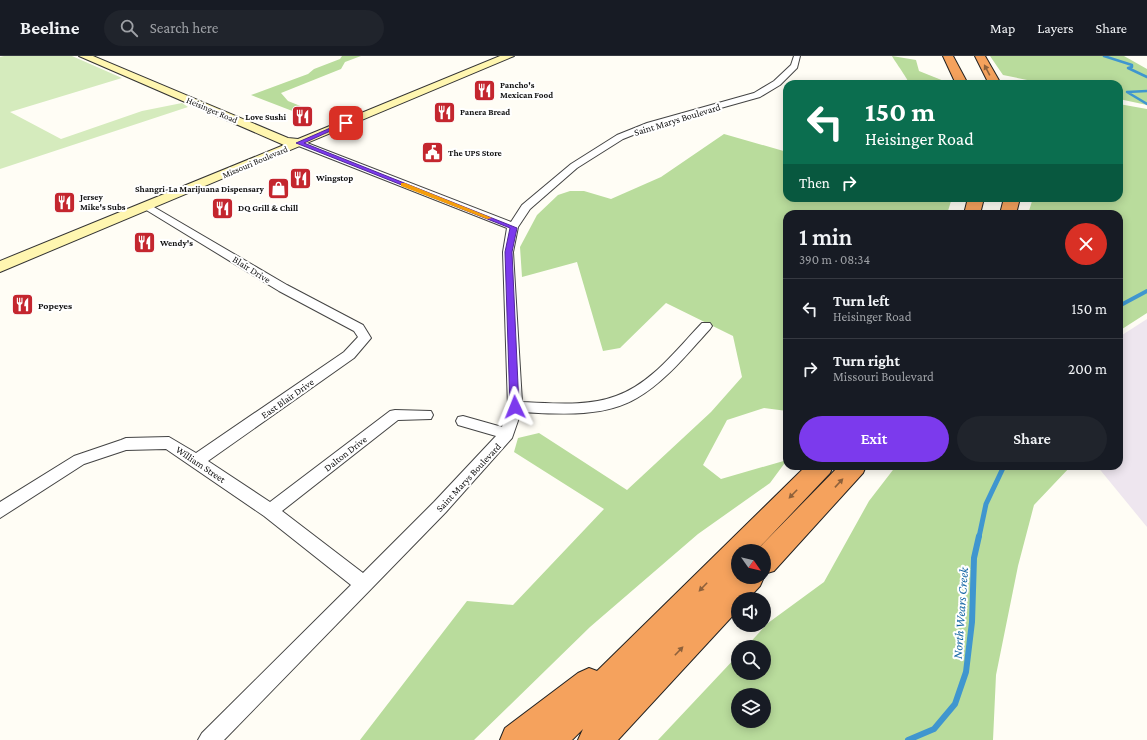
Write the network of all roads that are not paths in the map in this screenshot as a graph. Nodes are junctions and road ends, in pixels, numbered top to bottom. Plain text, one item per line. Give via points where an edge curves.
1 (509, 56) edge
2 (797, 56) edge
3 (948, 56) edge
4 (980, 56) edge
5 (88, 57) edge
6 (960, 80) edge
7 (993, 80) edge
8 (299, 143) junction
9 (147, 206) junction
10 (513, 228) junction
11 (0, 267) edge
12 (706, 326) dead end
13 (359, 328) joint
14 (515, 407) junction
15 (426, 415) dead end
16 (463, 421) dead end
17 (507, 434) junction
18 (197, 460) junction
19 (817, 470) edge
20 (850, 470) edge
21 (0, 511) edge
22 (270, 511) junction
23 (771, 555) edge
24 (364, 584) junction
25 (743, 584) edge
26 (670, 621) junction
27 (659, 672) junction
28 (209, 740) edge
29 (517, 740) edge
30 (549, 740) edge
31 (595, 740) edge
32 (606, 740) edge

1 - 8 main road, Missouri Boulevard
2 - 10 street, Saint Marys Boulevard via 794,66 777,83 757,95 650,125 620,137 574,166 526,207
3 - 6 highway
7 -> 4 highway
5 - 8 main road, Heisinger Road via 285,141
8 - 9 main road, Missouri Boulevard
8 - 10 street, Heisinger Road
9 - 11 main road, Missouri Boulevard
9 - 13 street, Blair Drive via 283,288
10 - 14 street, Saint Marys Boulevard via 508,252
12 - 14 street via 659,375 632,395 613,402 570,408
13 - 18 street, East Blair Drive via 365,338 349,355
14 - 17 street, Saint Marys Boulevard
15 - 22 street, Dalton Drive via 395,415
16 - 17 street
17 - 24 street, Saint Marys Boulevard
18 - 21 street, William Street via 169,443 126,444 79,460
18 - 22 street, William Street
19 -> 26 highway
23 -> 20 highway
22 - 24 street, William Street
24 - 28 street, Saint Marys Boulevard
27 -> 25 highway
26 - 29 highway
26 - 30 highway
27 - 31 highway
27 - 32 highway

